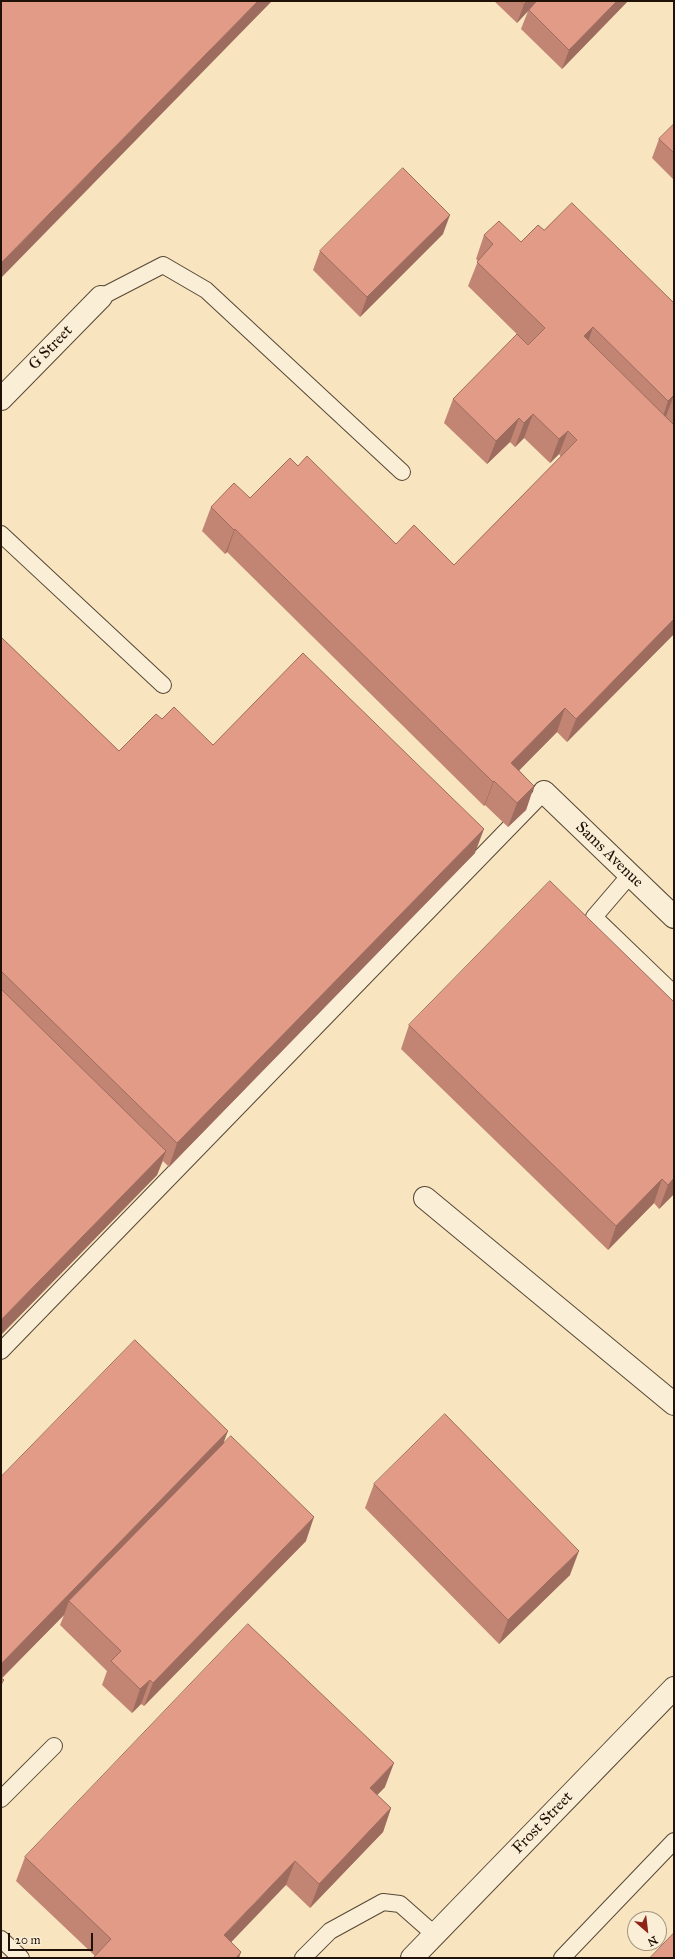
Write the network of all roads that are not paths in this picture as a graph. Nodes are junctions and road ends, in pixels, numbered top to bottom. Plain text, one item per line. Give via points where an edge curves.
1 (101, 297) joint
2 (1, 399) edge
3 (402, 472) dead end
4 (1, 534) edge
5 (163, 685) dead end
6 (544, 792) joint
7 (630, 875) junction
8 (674, 917) edge
9 (674, 994) edge
10 (425, 1198) dead end
11 (1, 1351) edge
12 (674, 1404) edge
13 (674, 1688) edge
14 (54, 1746) dead end
15 (1, 1798) edge
16 (674, 1841) edge
17 (434, 1934) junction
18 (1, 1939) edge
19 (21, 1958) edge
20 (303, 1958) edge
21 (412, 1958) edge
22 (562, 1958) edge

1 - 2 street, G Street
1 - 3 lane via 163,265 206,290
4 - 5 lane
6 - 7 street, Sams Avenue
6 - 11 lane
7 - 8 street, Sams Avenue
7 - 9 lane via 594,917
10 - 12 street
13 - 17 street, Frost Street
14 - 15 lane
16 - 22 lane
17 - 20 lane via 400,1904 383,1902 330,1930
17 - 21 street, Frost Street
18 - 19 lane

